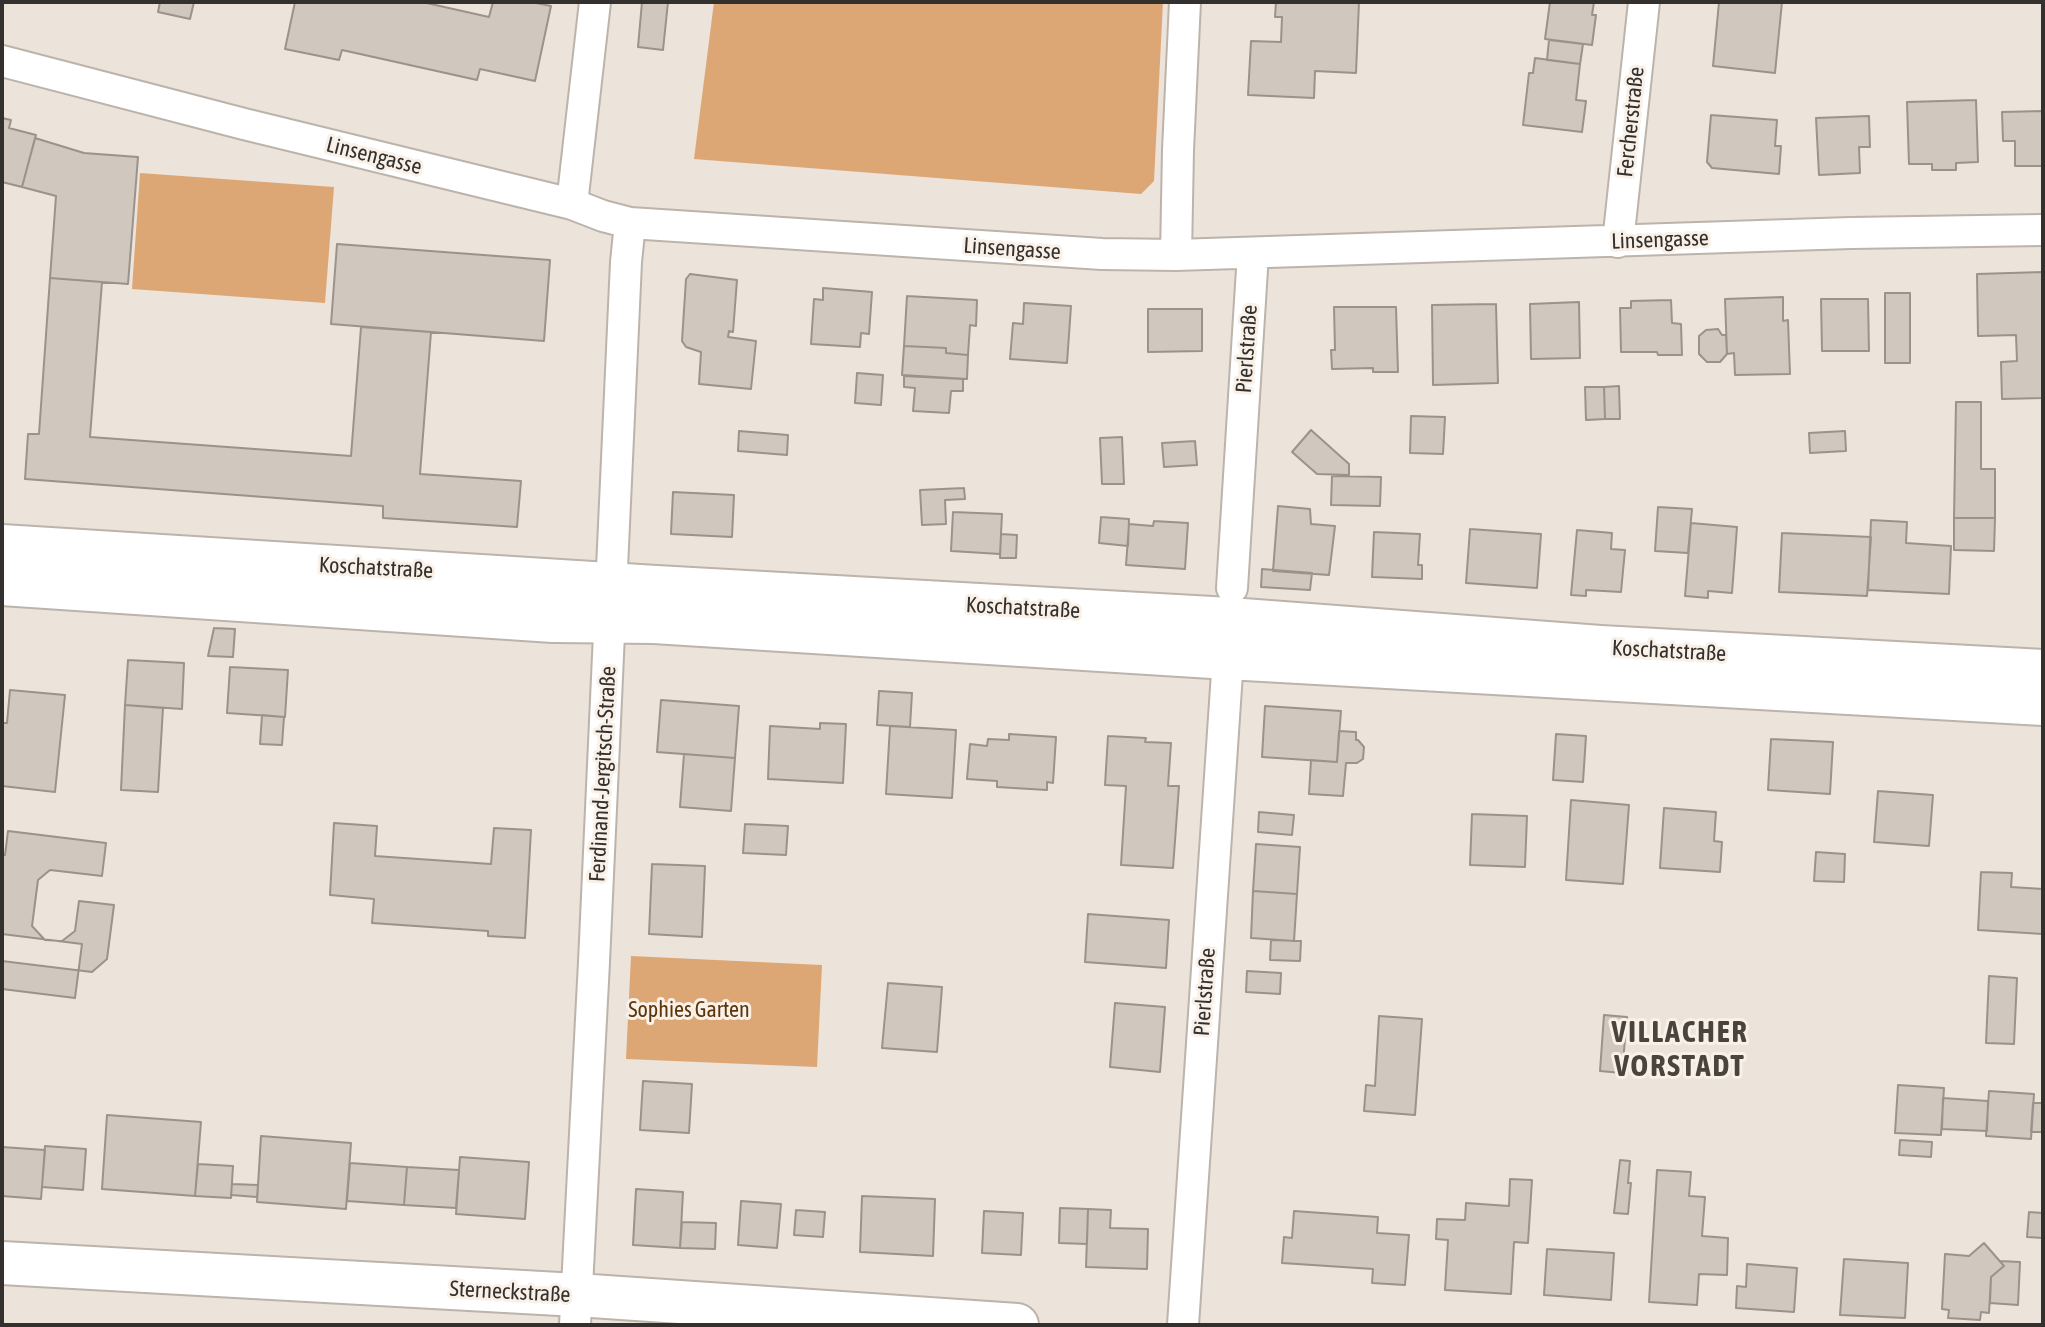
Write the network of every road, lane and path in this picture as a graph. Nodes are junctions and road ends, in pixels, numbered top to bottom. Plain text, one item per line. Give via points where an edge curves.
1 (595, 2) edge
2 (1185, 2) edge
3 (1644, 2) edge
4 (2, 61) edge
5 (572, 204) junction
6 (630, 223) junction
7 (2043, 230) edge
8 (1618, 242) junction
9 (1253, 253) junction
10 (1176, 255) junction
11 (2, 546) edge
12 (2, 584) edge
13 (1232, 588) dead end
14 (610, 602) junction
15 (1228, 658) junction
16 (2043, 671) edge
17 (2043, 704) edge
18 (2, 1263) edge
19 (576, 1310) edge
20 (1017, 1325) edge
21 (1183, 1325) edge

1 - 5 street
2 - 10 street
3 - 8 street, Fercherstraße
4 - 5 street, Linsengasse
5 - 6 street, Linsengasse
6 - 10 street, Linsengasse
6 - 14 street, Ferdinand-Jergitsch-Straße
7 - 8 street, Linsengasse
8 - 9 street, Linsengasse
9 - 10 street, Linsengasse
9 - 13 street, Pierlstraße
11 - 14 main road, Koschatstraße
12 - 14 main road, Koschatstraße via 553,621
14 - 15 main road, Koschatstraße via 654,622
14 - 16 main road, Koschatstraße via 1230,619 1600,647
14 - 19 street, Ferdinand-Jergitsch-Straße
15 - 17 main road, Koschatstraße
15 - 21 street, Pierlstraße
18 - 19 main road, Sterneckstraße
19 - 20 main road, Sterneckstraße

